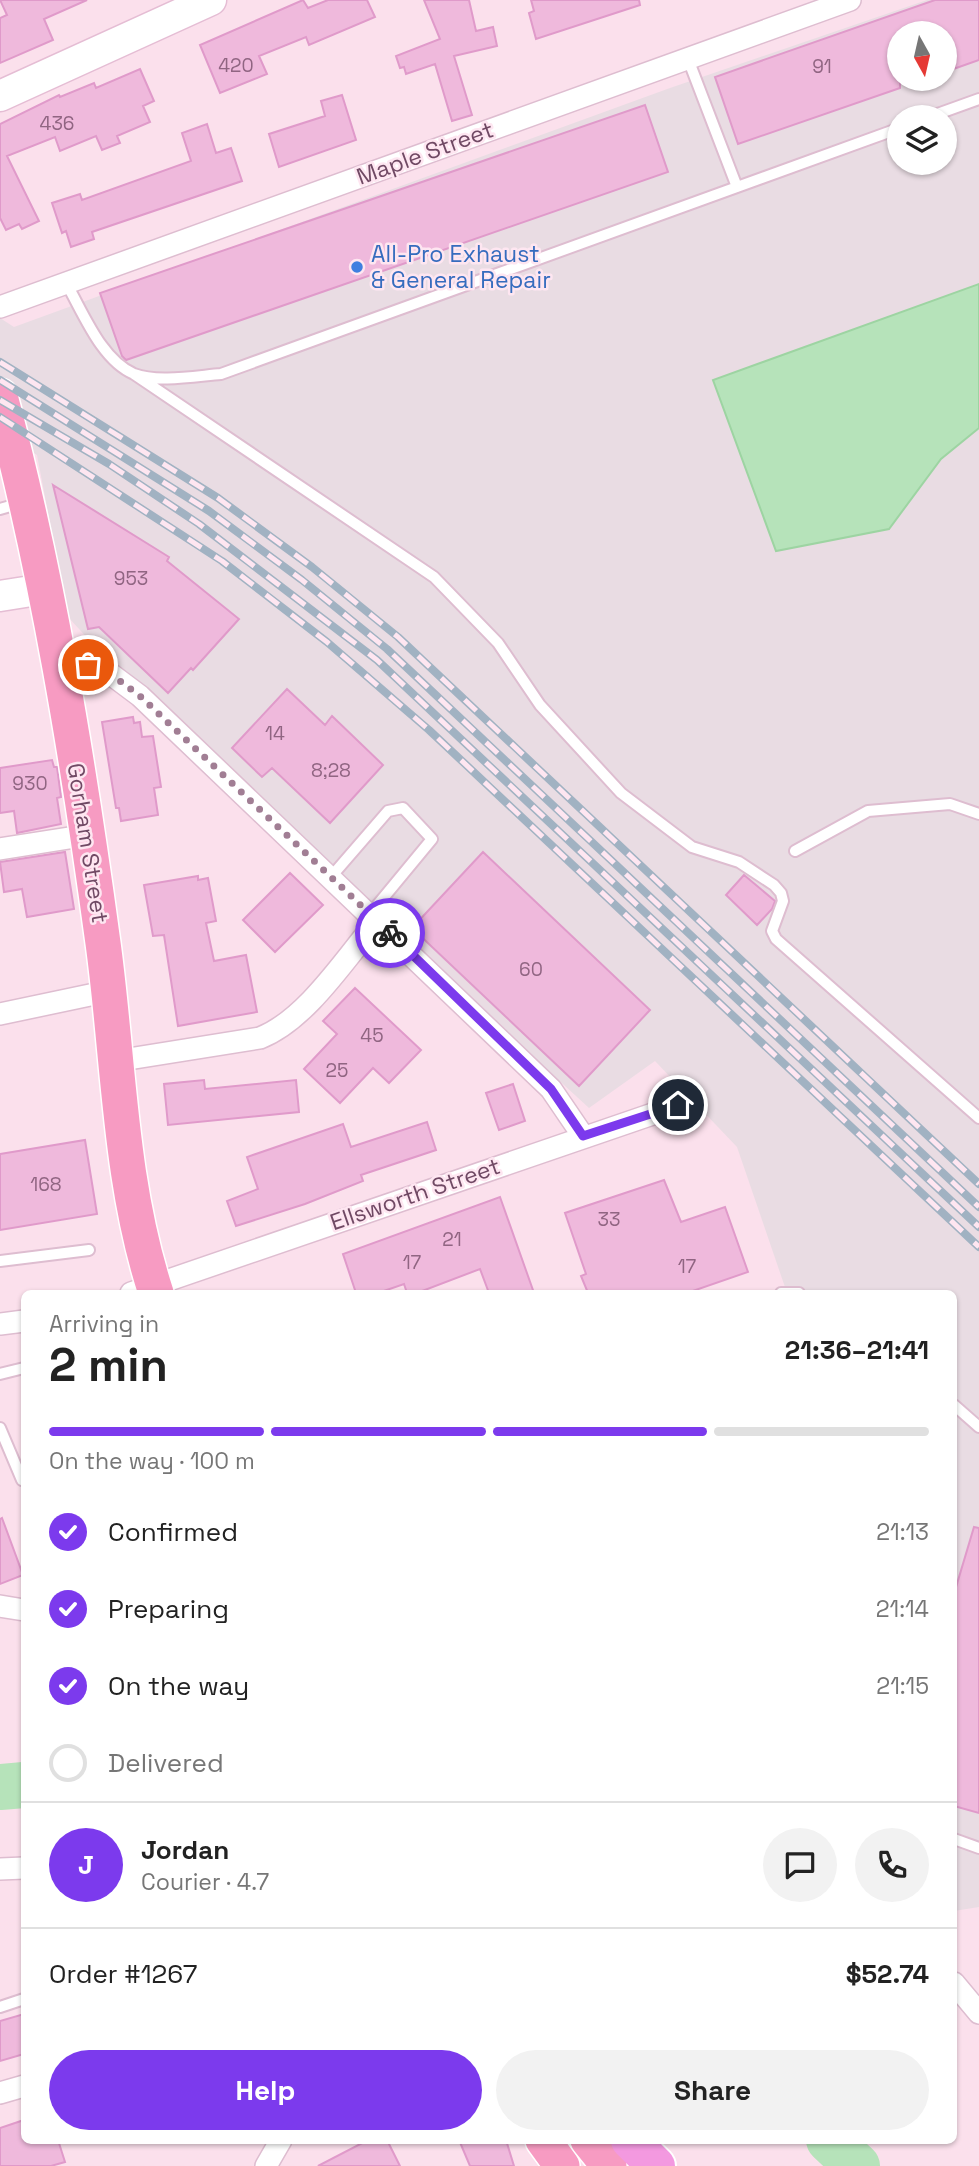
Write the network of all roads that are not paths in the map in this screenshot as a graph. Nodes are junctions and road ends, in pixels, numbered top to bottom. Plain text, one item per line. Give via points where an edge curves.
1 (211, 0) edge
2 (850, 0) edge
3 (688, 59) junction
4 (0, 96) edge
5 (979, 99) edge
6 (957, 107) edge
7 (887, 133) edge
8 (737, 187) junction
9 (66, 283) junction
10 (0, 307) edge
11 (134, 374) junction
12 (0, 396) edge
13 (14, 505) edge
14 (44, 589) junction
15 (0, 596) edge
16 (61, 661) junction
17 (979, 814) edge
18 (88, 835) junction
19 (0, 849) edge
20 (795, 851) dead end
21 (330, 878) junction
22 (374, 918) junction
23 (109, 991) junction
24 (0, 1014) edge
25 (116, 1061) junction
26 (678, 1105) dead end
27 (979, 1118) edge
28 (583, 1136) junction
29 (89, 1250) dead end
30 (0, 1261) edge
31 (147, 1290) edge
32 (21, 1321) edge
33 (0, 1324) edge
34 (21, 1369) edge
35 (0, 1374) edge
36 (957, 1408) edge
37 (979, 1427) edge
38 (0, 1428) edge
39 (21, 1478) edge
40 (0, 1606) edge
41 (21, 1610) edge
42 (957, 1840) edge
43 (979, 1847) edge
44 (21, 1868) edge
45 (0, 1869) edge
46 (957, 1987) edge
47 (21, 2001) edge
48 (0, 2007) edge
49 (979, 2013) edge
50 (21, 2087) edge
51 (0, 2093) edge
52 (279, 2144) edge
53 (534, 2144) edge
54 (546, 2144) edge
55 (591, 2144) edge
56 (634, 2144) edge
57 (267, 2166) edge
58 (538, 2166) edge
59 (562, 2166) edge
60 (609, 2166) edge
61 (656, 2166) edge

1 - 4 street
2 - 3 street, Maple Street
3 - 8 lane
3 - 9 street, Maple Street
5 - 6 lane
7 - 8 lane
8 - 11 lane via 220,374 177,379
9 - 10 street, Maple Street
9 - 11 lane via 109,356
11 - 27 lane via 434,576 498,643 540,705 621,793 692,847 739,862 774,885 783,901 772,931 776,939
12 - 13 main road, Gorham Street
13 - 14 main road, Gorham Street
14 - 15 street
14 - 16 main road, Gorham Street
16 - 18 main road, Gorham Street
16 - 21 street via 100,666 140,696
17 - 20 lane via 950,804 869,811
18 - 19 street
18 - 23 main road, Gorham Street
21 - 22 street
21 - 22 lane via 388,811 403,808 417,820 432,839
22 - 25 street via 306,1004 276,1032
22 - 28 street via 551,1089
23 - 24 street
23 - 25 main road, Gorham Street
25 - 31 main road, Gorham Street via 132,1207
26 - 28 street, Ellsworth Street
28 - 31 street, Ellsworth Street
29 - 30 lane
32 - 33 street
34 - 35 lane
36 - 37 lane
38 - 39 lane
40 - 41 street
42 - 43 lane
44 - 45 street
46 - 49 street
47 - 48 lane
50 - 51 street
52 - 57 street
53 - 58 main road
54 - 59 main road
55 - 60 main road
56 - 61 highway

